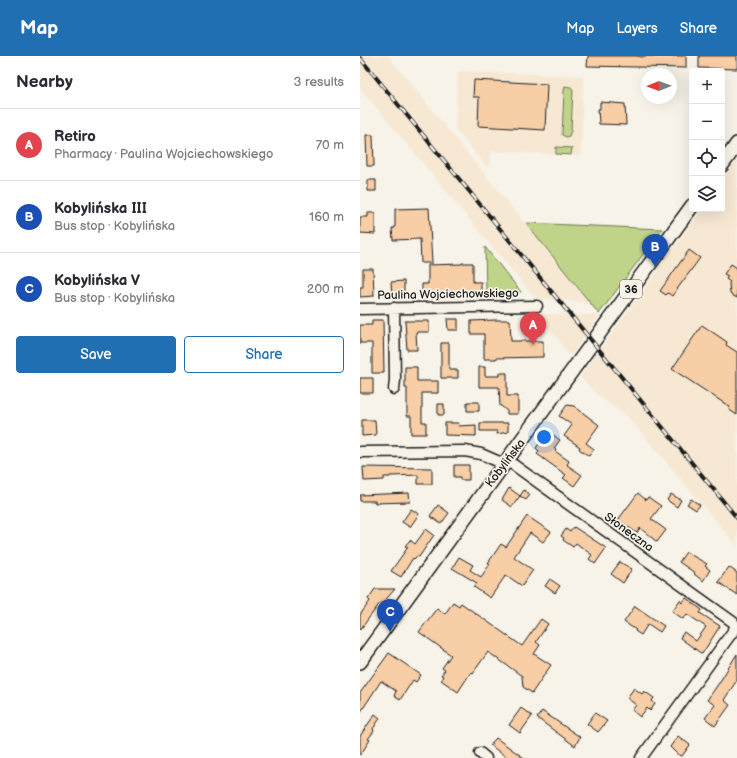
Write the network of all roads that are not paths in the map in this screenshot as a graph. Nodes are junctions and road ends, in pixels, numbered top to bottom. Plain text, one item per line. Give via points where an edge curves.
1 (737, 144) edge
2 (725, 161) edge
3 (689, 210) edge
4 (537, 306) dead end
5 (394, 308) junction
6 (360, 309) edge
7 (394, 389) dead end
8 (360, 452) edge
9 (504, 464) junction
10 (737, 627) edge
11 (360, 662) edge
12 (641, 758) edge

1 - 2 main road
3 - 9 main road, Kobylińska / 36
4 - 5 street, Paulina Wojciechowskiego
5 - 6 street, Paulina Wojciechowskiego
5 - 7 street
8 - 9 street, Słoneczna via 465,451
9 - 10 street, Słoneczna via 511,463 734,622
9 - 11 main road, Kobylińska / 36
10 - 12 street, Słoneczna

